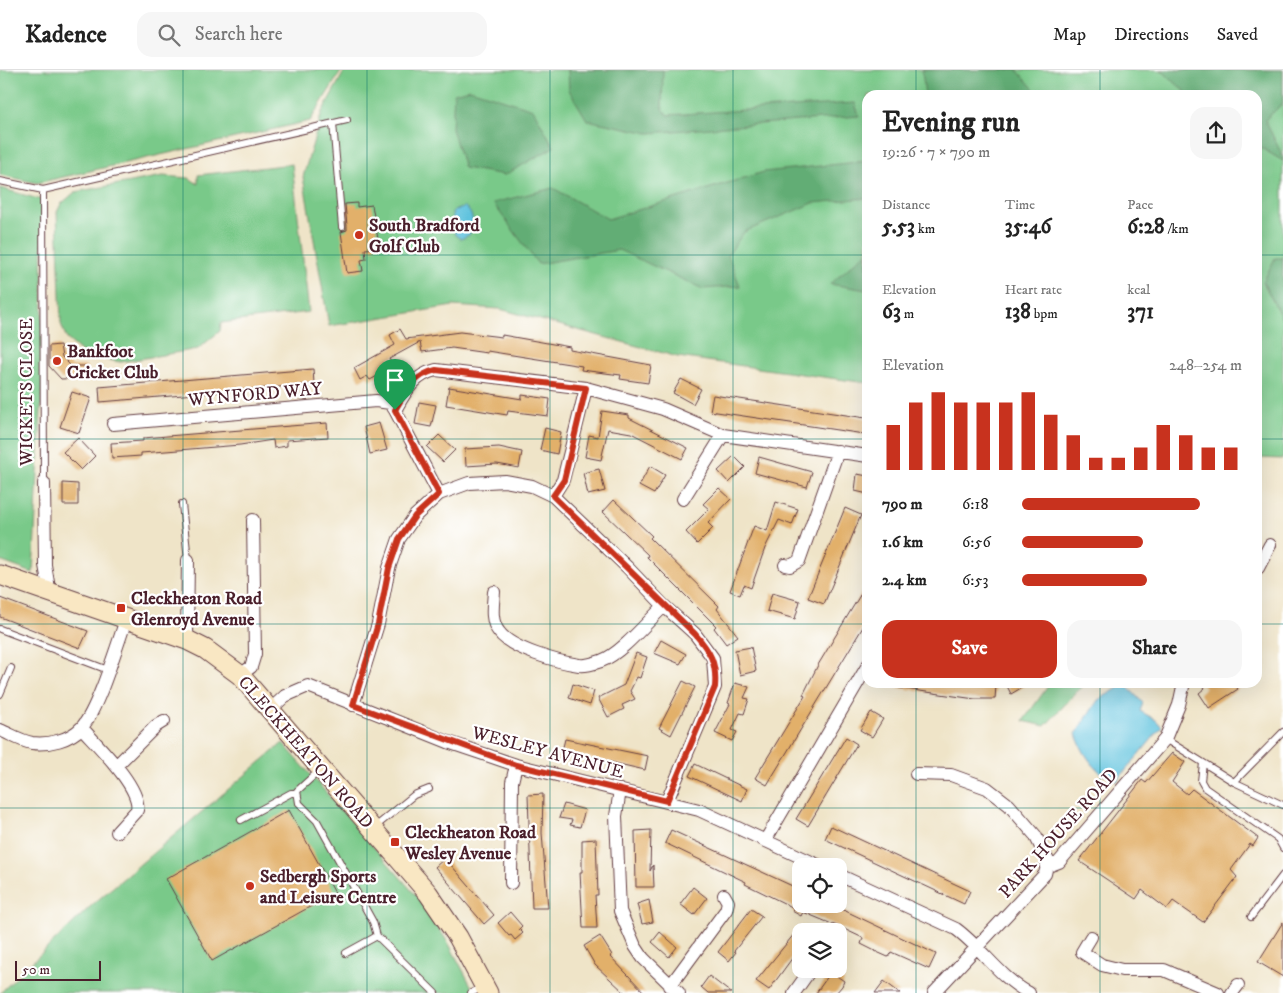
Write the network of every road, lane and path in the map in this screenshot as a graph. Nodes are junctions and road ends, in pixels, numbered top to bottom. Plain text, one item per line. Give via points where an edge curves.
1 (347, 120) dead end
2 (332, 122) junction
3 (0, 180) edge
4 (42, 190) junction
5 (342, 227) dead end
6 (586, 388) junction
7 (395, 410) junction
8 (113, 424) dead end
9 (722, 435) junction
10 (838, 452) junction
11 (862, 455) edge
12 (44, 483) joint
13 (439, 494) junction
14 (553, 496) junction
15 (684, 499) dead end
16 (182, 504) dead end
17 (253, 520) dead end
18 (1270, 545) dead end
19 (188, 560) joint
20 (1262, 560) edge
21 (785, 564) dead end
22 (0, 575) edge
23 (494, 592) dead end
24 (50, 594) junction
25 (664, 606) junction
26 (126, 620) junction
27 (0, 629) edge
28 (187, 640) junction
29 (11, 668) dead end
30 (108, 670) junction
31 (240, 675) junction
32 (862, 675) edge
33 (1183, 688) edge
34 (0, 694) edge
35 (353, 705) junction
36 (270, 710) junction
37 (164, 721) dead end
38 (82, 728) junction
39 (0, 730) edge
40 (1283, 732) edge
41 (1165, 739) junction
42 (1203, 763) junction
43 (516, 765) junction
44 (116, 766) junction
45 (321, 770) junction
46 (916, 774) dead end
47 (1234, 782) junction
48 (429, 789) dead end
49 (620, 790) junction
50 (297, 793) junction
51 (667, 801) junction
52 (1283, 805) edge
53 (241, 820) dead end
54 (372, 830) junction
55 (117, 832) dead end
56 (765, 841) junction
57 (1283, 848) edge
58 (802, 858) edge
59 (1046, 868) junction
60 (1283, 875) edge
61 (847, 879) edge
62 (511, 883) dead end
63 (724, 895) dead end
64 (1251, 917) dead end
65 (377, 936) junction
66 (1091, 937) dead end
67 (978, 947) junction
68 (346, 953) dead end
69 (805, 978) edge
70 (674, 989) edge
71 (481, 991) edge
72 (435, 993) edge
73 (794, 993) edge
74 (934, 993) edge
75 (1029, 993) edge
76 (1218, 993) edge

1 - 2 lane
2 - 4 lane
2 - 5 lane
3 - 4 lane
4 - 12 lane, WICKETS CLOSE
6 - 7 street via 436,370 422,373 409,386
6 - 9 street via 663,409
6 - 14 street via 564,480
7 - 8 street, WYNFORD WAY via 390,403 376,401
7 - 13 street
9 - 10 street
9 - 15 street
10 - 11 street
10 - 21 street via 799,561 790,566
12 - 24 street, WICKETS CLOSE via 45,565
13 - 14 street via 469,483 505,481 532,486
13 - 35 street via 415,516 399,539
14 - 25 street
16 - 19 lane
17 - 31 street via 255,654 250,668
18 - 20 street
19 - 28 street
22 - 24 street, CLECKHEATON ROAD
23 - 25 street via 492,616 498,631 508,642 580,665 602,661 629,641
24 - 26 street, CLECKHEATON ROAD
25 - 51 street via 709,651 716,678
26 - 28 street, CLECKHEATON ROAD
26 - 30 street
27 - 30 lane
28 - 31 street, CLECKHEATON ROAD
29 - 34 lane
30 - 38 street
31 - 36 street, CLECKHEATON ROAD
32 - 56 street
33 - 41 street, PARK HOUSE ROAD
35 - 36 street, WESLEY AVENUE via 308,686 285,696
35 - 43 street, WESLEY AVENUE
36 - 45 street, CLECKHEATON ROAD
37 - 44 street
38 - 39 street via 62,740 45,744 30,742
38 - 44 street
40 - 47 lane
41 - 42 lane
41 - 59 street, PARK HOUSE ROAD via 1059,862
42 - 47 lane
42 - 57 lane via 1201,781 1205,788 1278,839
43 - 49 street, WESLEY AVENUE
43 - 62 street via 512,782
44 - 55 street via 139,804
45 - 50 lane
45 - 54 street, CLECKHEATON ROAD
46 - 59 street via 950,775 987,788 1010,806 1034,835 1048,861
47 - 52 lane
48 - 54 lane via 414,795
49 - 51 street, WESLEY AVENUE
49 - 70 street via 616,816 620,911 635,946
50 - 53 lane via 291,793
50 - 65 lane via 300,803 317,821 373,922
51 - 56 street, WESLEY AVENUE via 699,810
54 - 71 street, CLECKHEATON ROAD via 428,893 458,937
56 - 58 street, WESLEY AVENUE
59 - 67 street, PARK HOUSE ROAD via 1045,874
60 - 64 lane
61 - 67 street via 956,929
63 - 70 street via 728,902 726,910
65 - 68 lane
65 - 72 lane
66 - 76 street via 1082,952 1102,965 1122,970 1164,970
67 - 74 street, PARK HOUSE ROAD
67 - 75 street via 992,964
69 - 73 street

